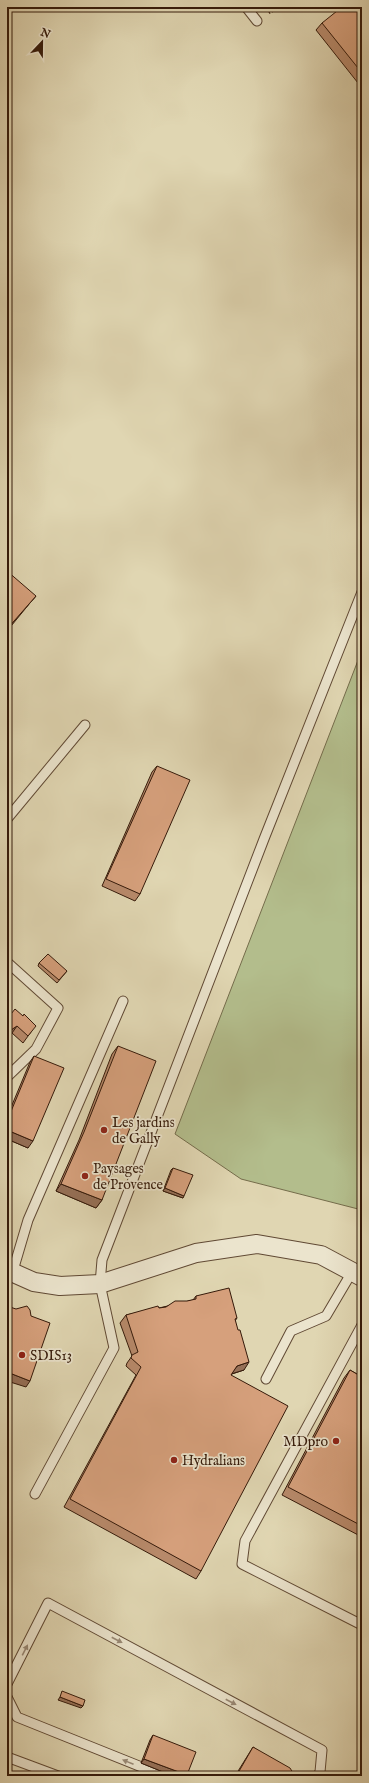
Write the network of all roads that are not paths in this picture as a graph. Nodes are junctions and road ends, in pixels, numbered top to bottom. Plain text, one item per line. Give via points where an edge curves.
1 (246, 7) edge
2 (257, 21) dead end
3 (362, 592) edge
4 (85, 725) dead end
5 (7, 819) edge
6 (7, 962) edge
7 (123, 1001) dead end
8 (7, 1077) edge
9 (10, 1272) edge
10 (357, 1274) edge
11 (100, 1284) junction
12 (362, 1325) edge
13 (359, 1337) edge
14 (266, 1379) dead end
15 (35, 1494) dead end
16 (362, 1625) edge
17 (7, 1684) edge
18 (7, 1697) edge
19 (7, 1757) edge
20 (58, 1776) edge
21 (164, 1776) edge
22 (317, 1776) edge

1 - 2 lane
3 - 11 lane via 102,1260
4 - 5 lane
6 - 8 lane via 58,1008 36,1049
7 - 9 lane via 28,1220
9 - 11 street via 34,1282 60,1286
10 - 11 street via 321,1255 256,1244 196,1253
10 - 14 lane via 326,1316 291,1331
11 - 15 lane via 114,1348
12 - 13 lane
13 - 16 lane via 245,1540 242,1564
17 -> 22 lane via 48,1603 322,1750 320,1772
21 -> 18 lane via 17,1717
19 - 20 lane

